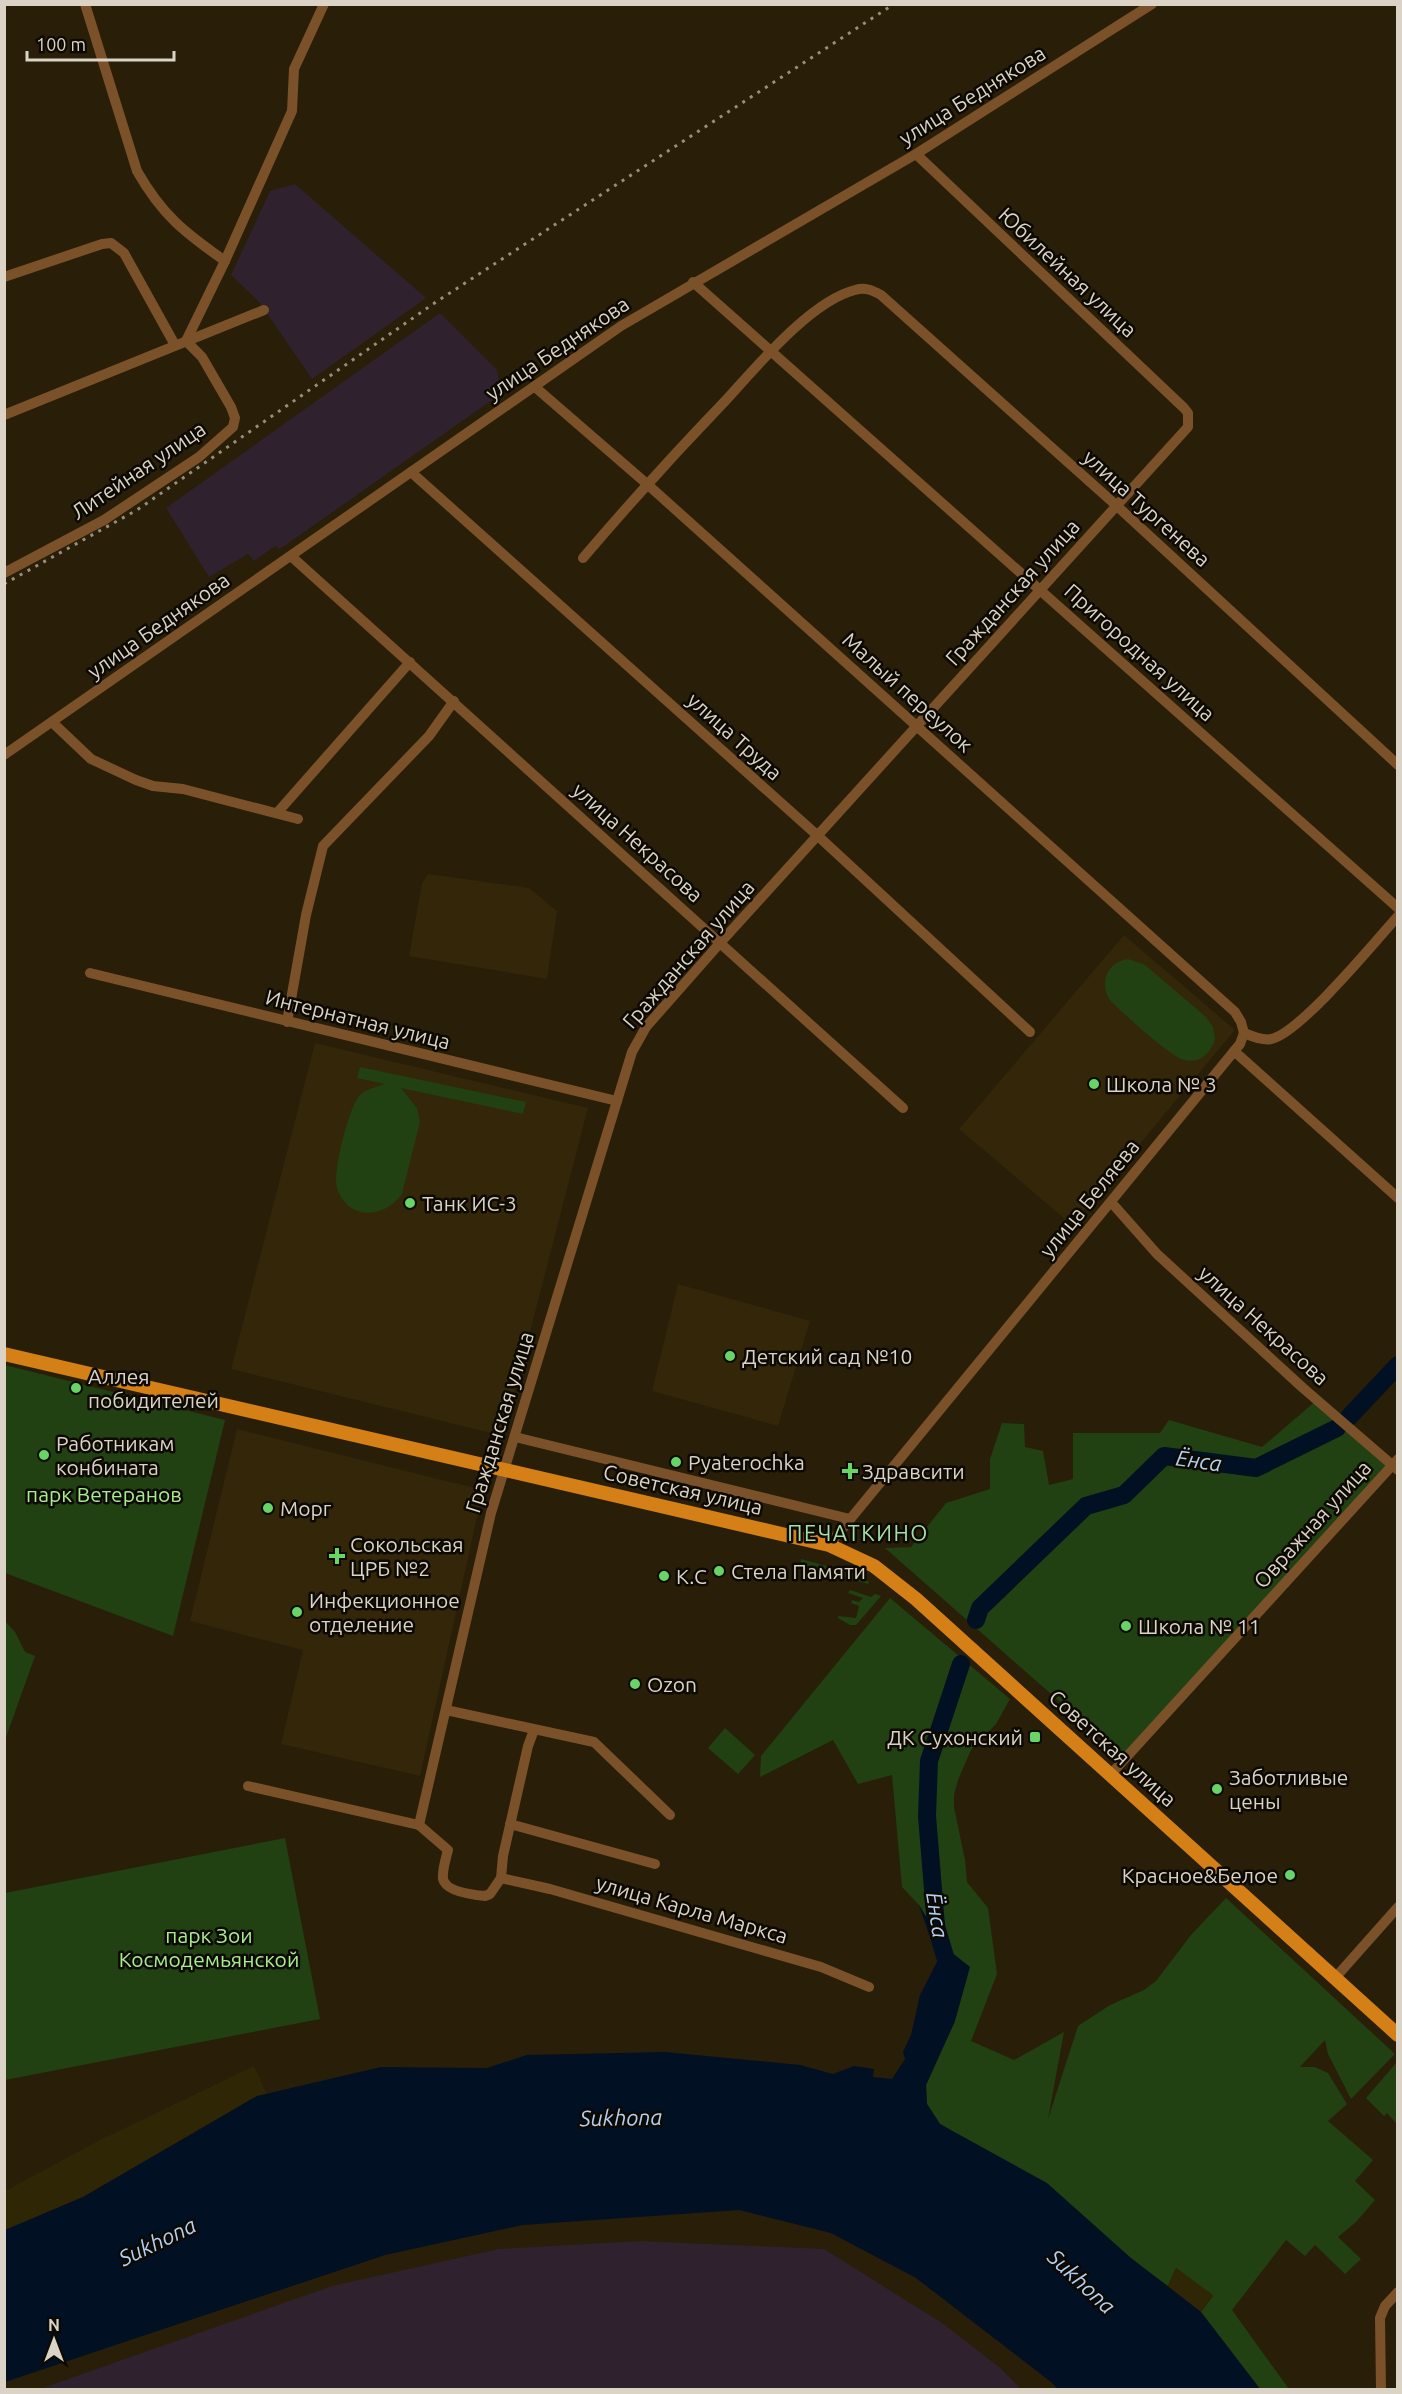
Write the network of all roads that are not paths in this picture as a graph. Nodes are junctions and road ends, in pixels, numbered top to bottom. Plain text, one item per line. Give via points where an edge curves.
1 (85, 4) edge
2 (324, 4) edge
3 (1152, 4) edge
4 (916, 154) junction
5 (225, 261) junction
6 (4, 277) edge
7 (693, 282) junction
8 (264, 310) dead end
9 (180, 343) junction
10 (771, 351) junction
11 (536, 387) junction
12 (4, 415) edge
13 (1189, 421) joint
14 (411, 471) junction
15 (647, 484) junction
16 (1117, 506) junction
17 (292, 557) junction
18 (582, 558) dead end
19 (4, 573) edge
20 (1040, 589) junction
21 (410, 662) junction
22 (454, 701) junction
23 (52, 722) junction
24 (917, 726) junction
25 (4, 755) edge
26 (1398, 765) edge
27 (277, 813) junction
28 (298, 819) dead end
29 (818, 836) junction
30 (1398, 908) edge
31 (1398, 916) edge
32 (720, 944) junction
33 (90, 973) dead end
34 (287, 1022) junction
35 (1030, 1032) dead end
36 (1244, 1033) junction
37 (1234, 1051) junction
38 (617, 1101) junction
39 (903, 1108) dead end
40 (1398, 1198) edge
41 (1111, 1202) junction
42 (4, 1354) edge
43 (515, 1437) junction
44 (1396, 1465) edge
45 (505, 1470) junction
46 (850, 1519) junction
47 (829, 1545) junction
48 (446, 1710) junction
49 (534, 1730) junction
50 (1111, 1774) junction
51 (248, 1786) dead end
52 (670, 1815) dead end
53 (510, 1824) junction
54 (419, 1825) junction
55 (655, 1864) dead end
56 (501, 1878) junction
57 (1398, 1907) edge
58 (1335, 1978) junction
59 (869, 1987) dead end
60 (1398, 2035) edge
61 (1398, 2292) edge
62 (1381, 2390) edge

1 - 5 street via 137,171 174,223
2 - 5 street via 294,69 292,111
3 - 4 street, улица Беднякова
4 - 7 street, улица Беднякова
4 - 13 street, Юбилейная улица via 1184,408
5 - 9 street
6 - 9 street via 111,243 124,253
7 - 10 street, Пригородная улица
7 - 11 street, улица Беднякова via 621,326
8 - 9 street
9 - 12 street
9 - 19 street, Литейная улица via 202,357 231,407 233,428 199,457 104,520
10 - 15 street
10 - 16 street, улица Тургенева via 841,295 864,288 872,290
10 - 20 street, Пригородная улица
11 - 14 street, улица Беднякова
11 - 15 street, Малый переулок
13 - 16 street, Гражданская улица via 1184,433
14 - 17 street, улица Беднякова
14 - 29 street, улица Труда
15 - 18 street
15 - 24 street, Малый переулок
16 - 20 street, Гражданская улица
16 - 26 street, улица Тургенева
17 - 21 street, улица Некрасова
17 - 23 street, улица Беднякова
20 - 24 street, Гражданская улица
20 - 30 street, Пригородная улица
21 - 22 street, улица Некрасова
21 - 27 street
22 - 32 street, улица Некрасова
22 - 34 street via 429,736 323,846
23 - 25 street, улица Беднякова
23 - 27 street via 91,759 136,780
24 - 29 street, Гражданская улица
24 - 36 street, Малый переулок via 1235,1012
27 - 28 street
29 - 32 street, Гражданская улица
29 - 35 street, улица Труда
31 - 36 street via 1298,1024 1271,1039
32 - 38 street, Гражданская улица via 642,1033
32 - 39 street, улица Некрасова
33 - 34 street, Интернатная улица
34 - 38 street, Интернатная улица
36 - 37 street, улица Беляева
37 - 40 street
37 - 41 street, улица Беляева
38 - 43 street, Гражданская улица
41 - 44 street, улица Некрасова via 1157,1254 1303,1388
41 - 46 street, улица Беляева
42 - 45 main road, Советская улица
43 - 45 street, Гражданская улица
43 - 46 street, Советская улица
44 - 50 street, Овражная улица
45 - 47 main road, Советская улица
45 - 48 street, Гражданская улица via 491,1513
46 - 47 street, улица Беляева
47 - 50 main road, Советская улица via 874,1566 916,1599
48 - 49 street
48 - 54 street, Гражданская улица
49 - 52 street via 594,1742
49 - 53 street
50 - 58 main road, Советская улица
51 - 54 street
53 - 55 street
53 - 56 street
54 - 56 street via 448,1850 443,1876 449,1887 485,1896
56 - 59 street, улица Карла Маркса via 821,1967
57 - 58 street
58 - 60 main road, Советская улица
61 - 62 street via 1380,2318

